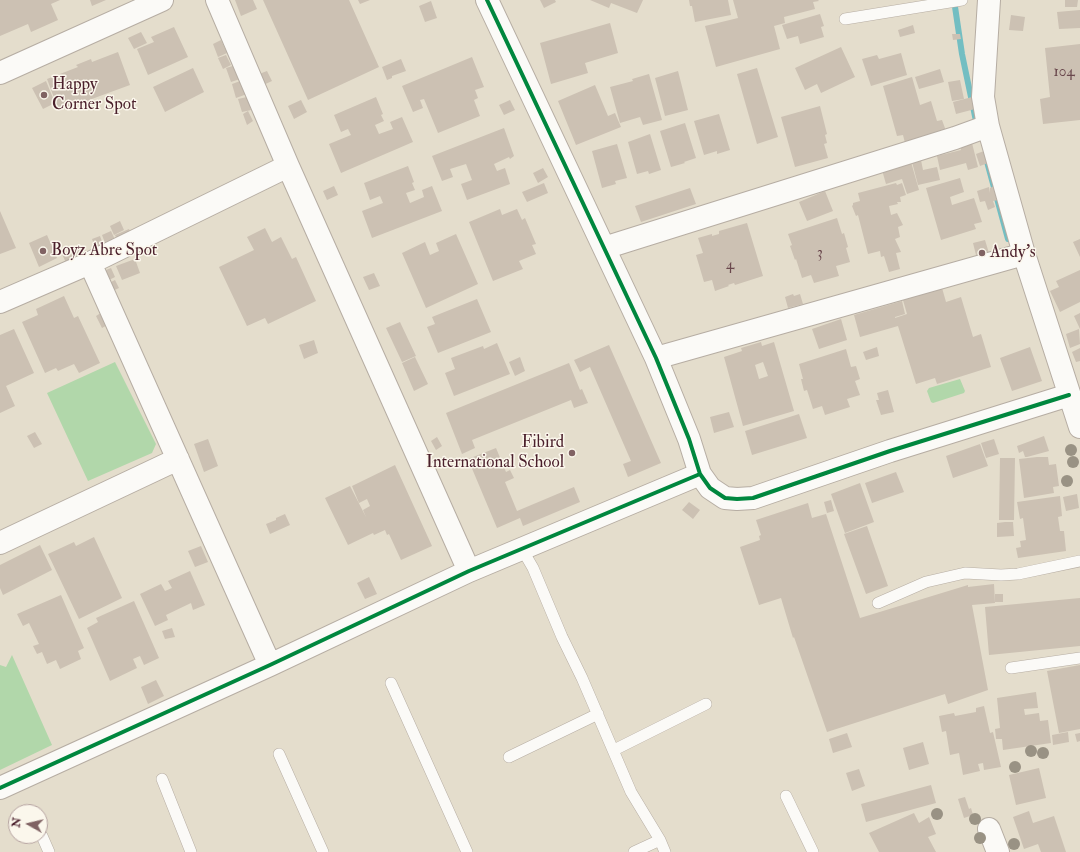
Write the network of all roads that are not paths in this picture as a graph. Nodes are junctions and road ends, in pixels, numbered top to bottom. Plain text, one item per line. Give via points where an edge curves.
1 (162, 0) edge
2 (218, 0) edge
3 (487, 0) edge
4 (962, 0) edge
5 (988, 0) edge
6 (845, 19) dead end
7 (0, 73) edge
8 (988, 126) junction
9 (288, 166) junction
10 (604, 248) junction
11 (1024, 254) junction
12 (90, 263) junction
13 (0, 302) edge
14 (656, 358) junction
15 (1069, 395) junction
16 (1080, 427) edge
17 (178, 459) junction
18 (700, 474) junction
19 (0, 544) edge
20 (522, 549) junction
21 (1080, 561) edge
22 (469, 571) junction
23 (878, 603) dead end
24 (1080, 658) edge
25 (270, 665) junction
26 (1011, 668) dead end
27 (391, 683) dead end
28 (706, 704) dead end
29 (598, 714) junction
30 (614, 750) junction
31 (279, 754) dead end
32 (509, 757) dead end
33 (162, 779) dead end
34 (0, 788) edge
35 (786, 796) dead end
36 (989, 829) dead end
37 (660, 840) junction
38 (191, 852) edge
39 (323, 852) edge
40 (467, 852) edge
41 (634, 852) edge
42 (665, 852) edge
43 (813, 852) edge
44 (998, 852) edge

1 - 7 street
2 - 9 street
3 - 10 street
4 - 6 lane
5 - 8 street via 983,97
8 - 10 street
8 - 11 street
9 - 12 street
9 - 22 street
10 - 14 street
11 - 14 street
11 - 15 street
12 - 13 street
12 - 17 street
14 - 18 street via 689,439
15 - 16 street
15 - 18 street via 890,451 753,498 724,498 710,488
17 - 19 street
17 - 25 street
18 - 20 street
20 - 22 street
20 - 29 lane via 533,568
21 - 23 lane via 1018,574 965,573 926,582
22 - 25 street
24 - 26 lane
25 - 34 street
27 - 40 lane
28 - 30 lane
29 - 30 lane
29 - 32 lane
30 - 37 lane via 632,792
31 - 39 lane
33 - 38 lane
35 - 43 lane
36 - 44 street
37 - 41 lane
37 - 42 lane

